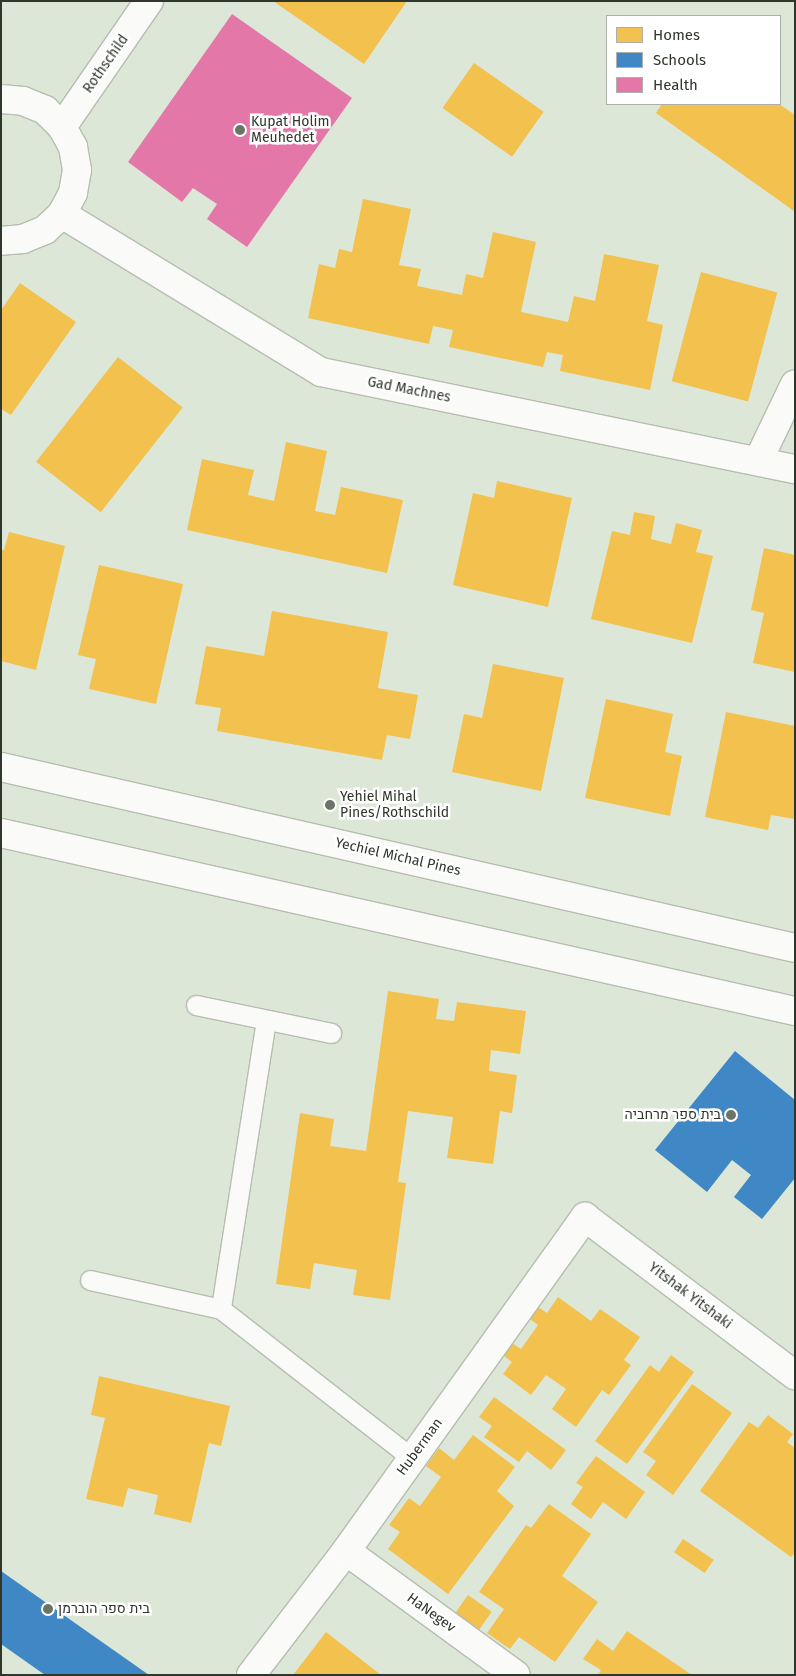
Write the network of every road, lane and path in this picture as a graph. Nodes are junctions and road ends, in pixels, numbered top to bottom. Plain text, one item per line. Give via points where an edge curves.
1 (149, 1) edge
2 (1, 99) edge
3 (62, 127) junction
4 (62, 214) junction
5 (1, 241) edge
6 (795, 384) edge
7 (758, 461) junction
8 (795, 469) edge
9 (1, 767) edge
10 (1, 833) edge
11 (795, 948) edge
12 (196, 1005) dead end
13 (795, 1011) edge
14 (266, 1020) junction
15 (331, 1033) dead end
16 (585, 1217) joint
17 (90, 1280) dead end
18 (222, 1309) junction
19 (795, 1375) edge
20 (412, 1458) junction
21 (346, 1551) junction
22 (251, 1675) edge
23 (516, 1675) edge

1 - 3 street, Rothschild
2 - 3 street via 24,101 45,110
3 - 4 street via 73,147 77,170 73,193
4 - 5 street via 45,230 23,239
4 - 7 street, Gad Machnes via 321,372
6 - 7 street
7 - 8 street, Gad Machnes
9 - 11 street, Yechiel Michal Pines
10 - 13 street
12 - 14 lane
14 - 15 lane
14 - 18 lane
16 - 19 street, Yitshak Yitshaki
16 - 20 street, Huberman
17 - 18 lane
18 - 20 lane
20 - 21 street, Huberman
21 - 22 street, Huberman
21 - 23 street, HaNegev

